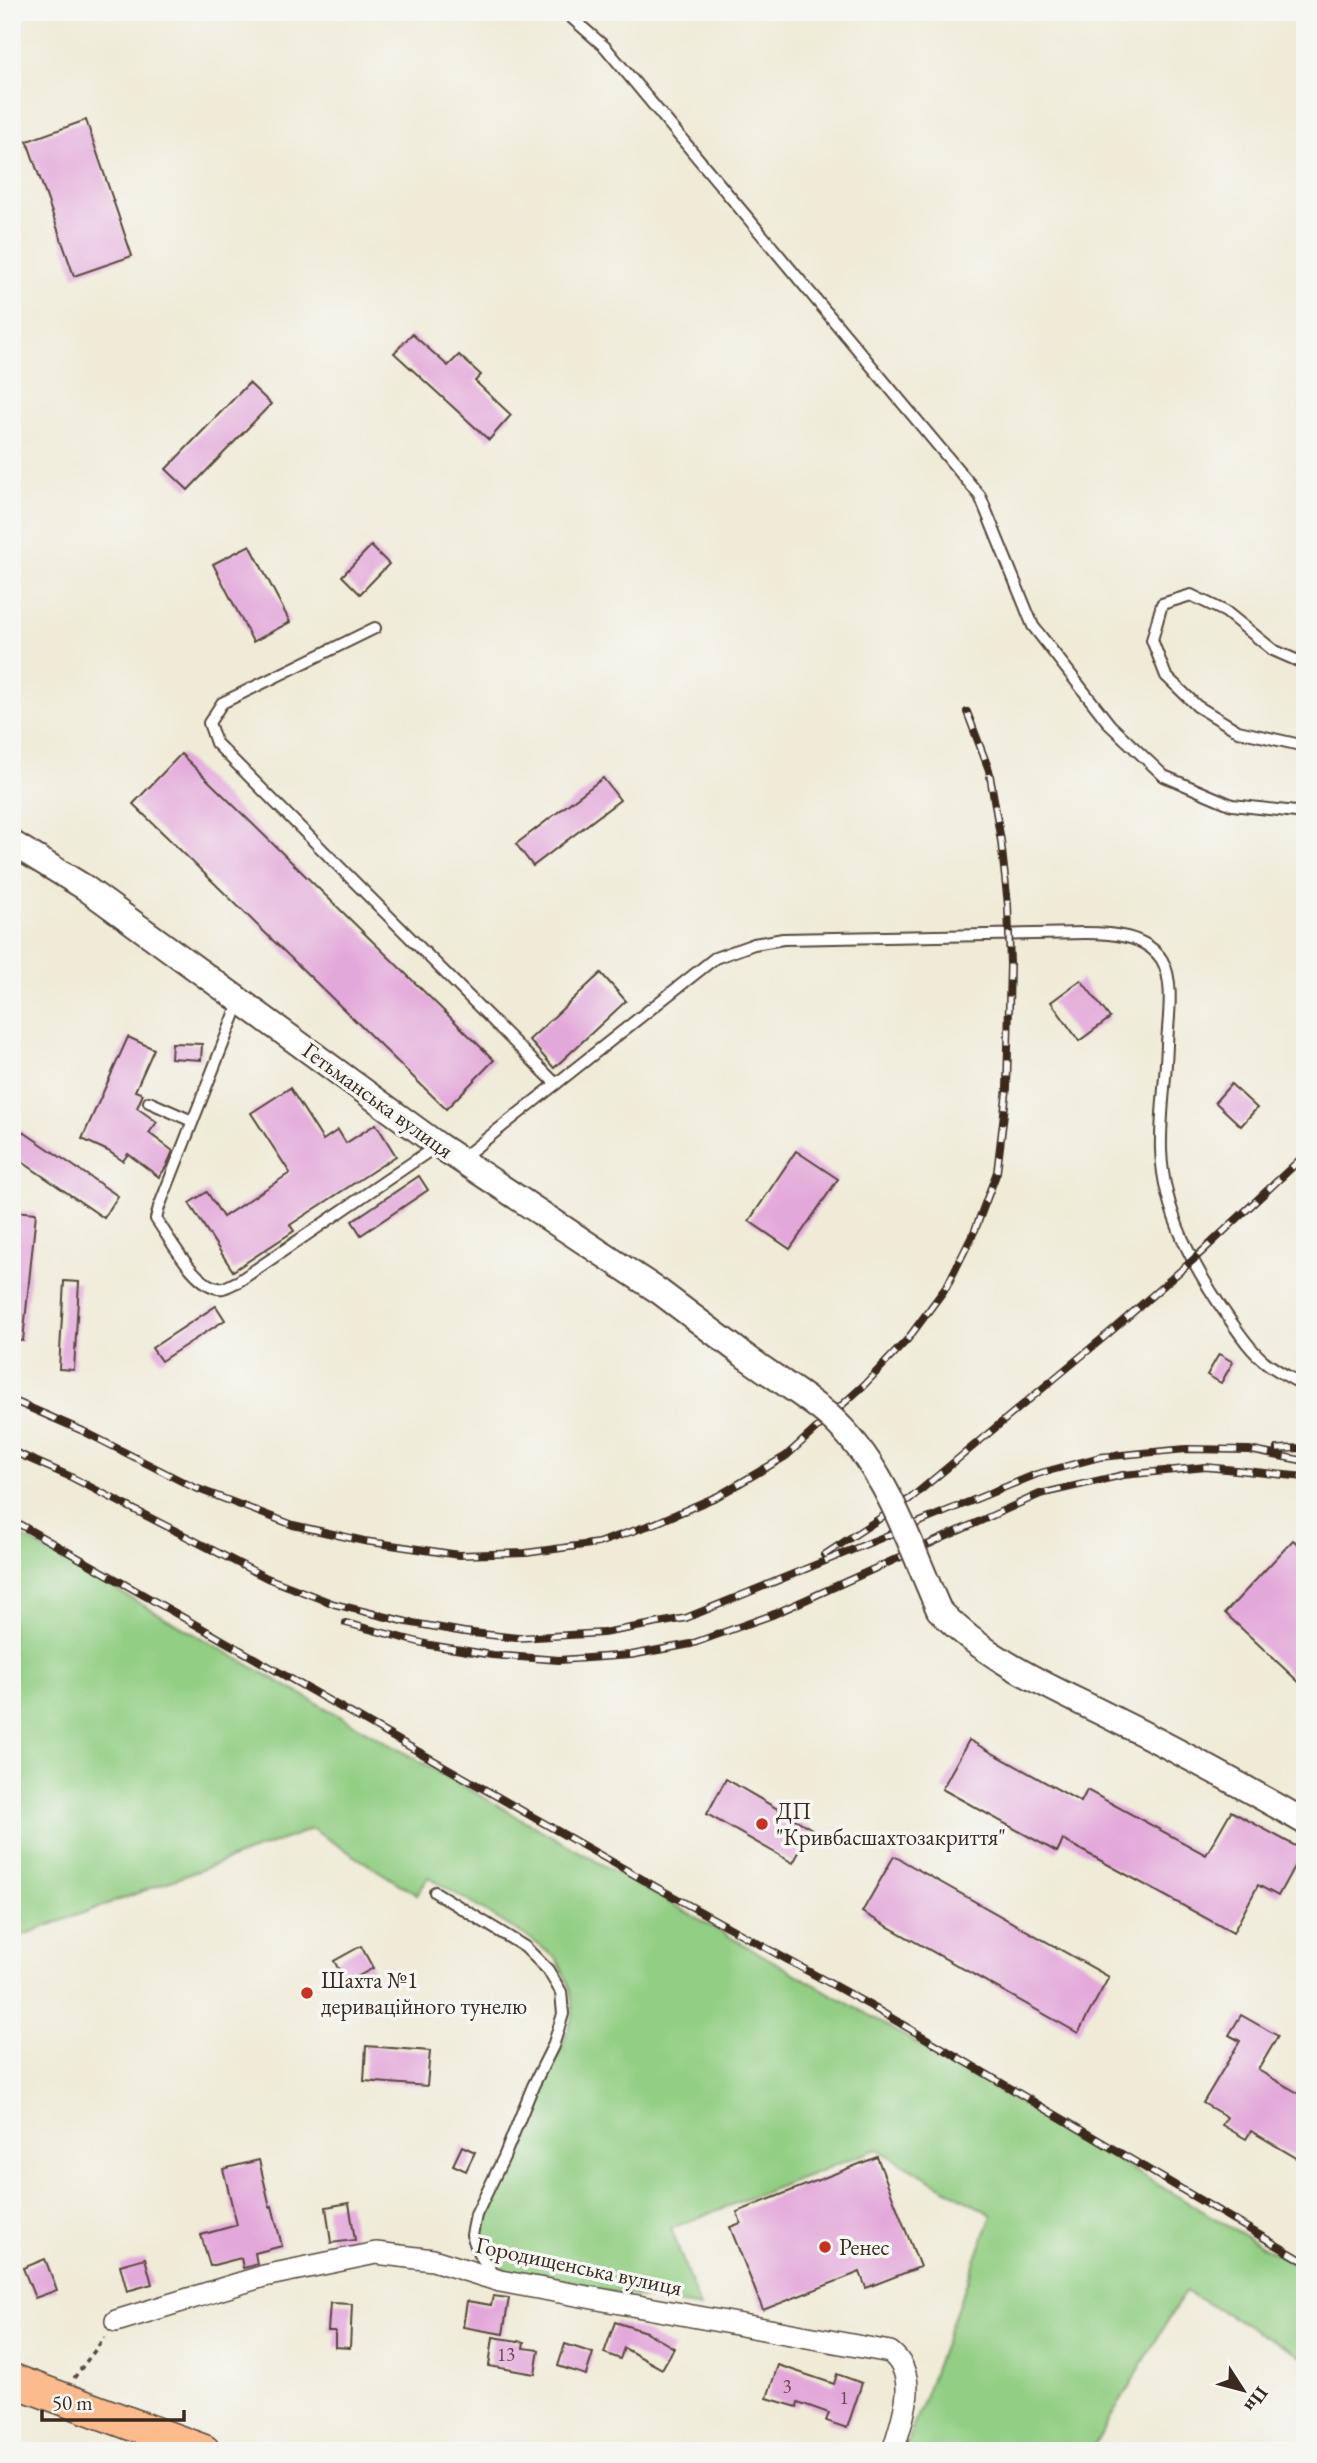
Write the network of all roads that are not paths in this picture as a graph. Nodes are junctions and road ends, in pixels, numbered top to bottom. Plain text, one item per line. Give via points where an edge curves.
1 (565, 12) edge
2 (375, 628) dead end
3 (1305, 664) edge
4 (1305, 746) edge
5 (1305, 813) edge
6 (12, 843) edge
7 (241, 1000) junction
8 (556, 1084) junction
9 (149, 1102) dead end
10 (192, 1121) junction
11 (438, 1145) junction
12 (460, 1159) junction
13 (1305, 1386) edge
14 (1305, 1822) edge
15 (435, 1892) dead end
16 (500, 2281) junction
17 (116, 2321) road end
18 (12, 2380) edge
19 (204, 2451) edge
20 (893, 2451) edge

1 - 5 lane via 605,47 980,496 1033,626 1110,725 1164,776 1232,805
2 - 8 lane via 222,703 209,723 216,743
3 - 4 lane via 1273,650 1226,612 1191,595 1162,604 1152,640 1166,676 1197,706 1238,731
6 - 7 street, Гетьманська вулиця via 84,887
7 - 10 lane
7 - 11 street, Гетьманська вулиця
8 - 12 lane
8 - 13 lane via 715,958 754,944 783,939 1085,933 1130,937 1161,958 1168,974 1161,1152 1177,1228 1196,1269 1243,1338 1263,1361
9 - 10 lane
10 - 11 lane via 156,1219 198,1279 216,1288 239,1281
11 - 12 street, Гетьманська вулиця
12 - 14 street, Гетьманська вулиця, bridge via 660,1292 829,1416 886,1490 939,1610 959,1631 997,1659 1175,1749
15 - 16 lane via 525,1947 548,1970 561,1992 563,2014 553,2046 476,2215 472,2235 479,2254
16 - 17 street, Городищенська вулиця via 433,2260 376,2253 264,2276
16 - 20 street, Городищенська вулиця via 890,2352 901,2361 908,2382
18 - 19 main road

